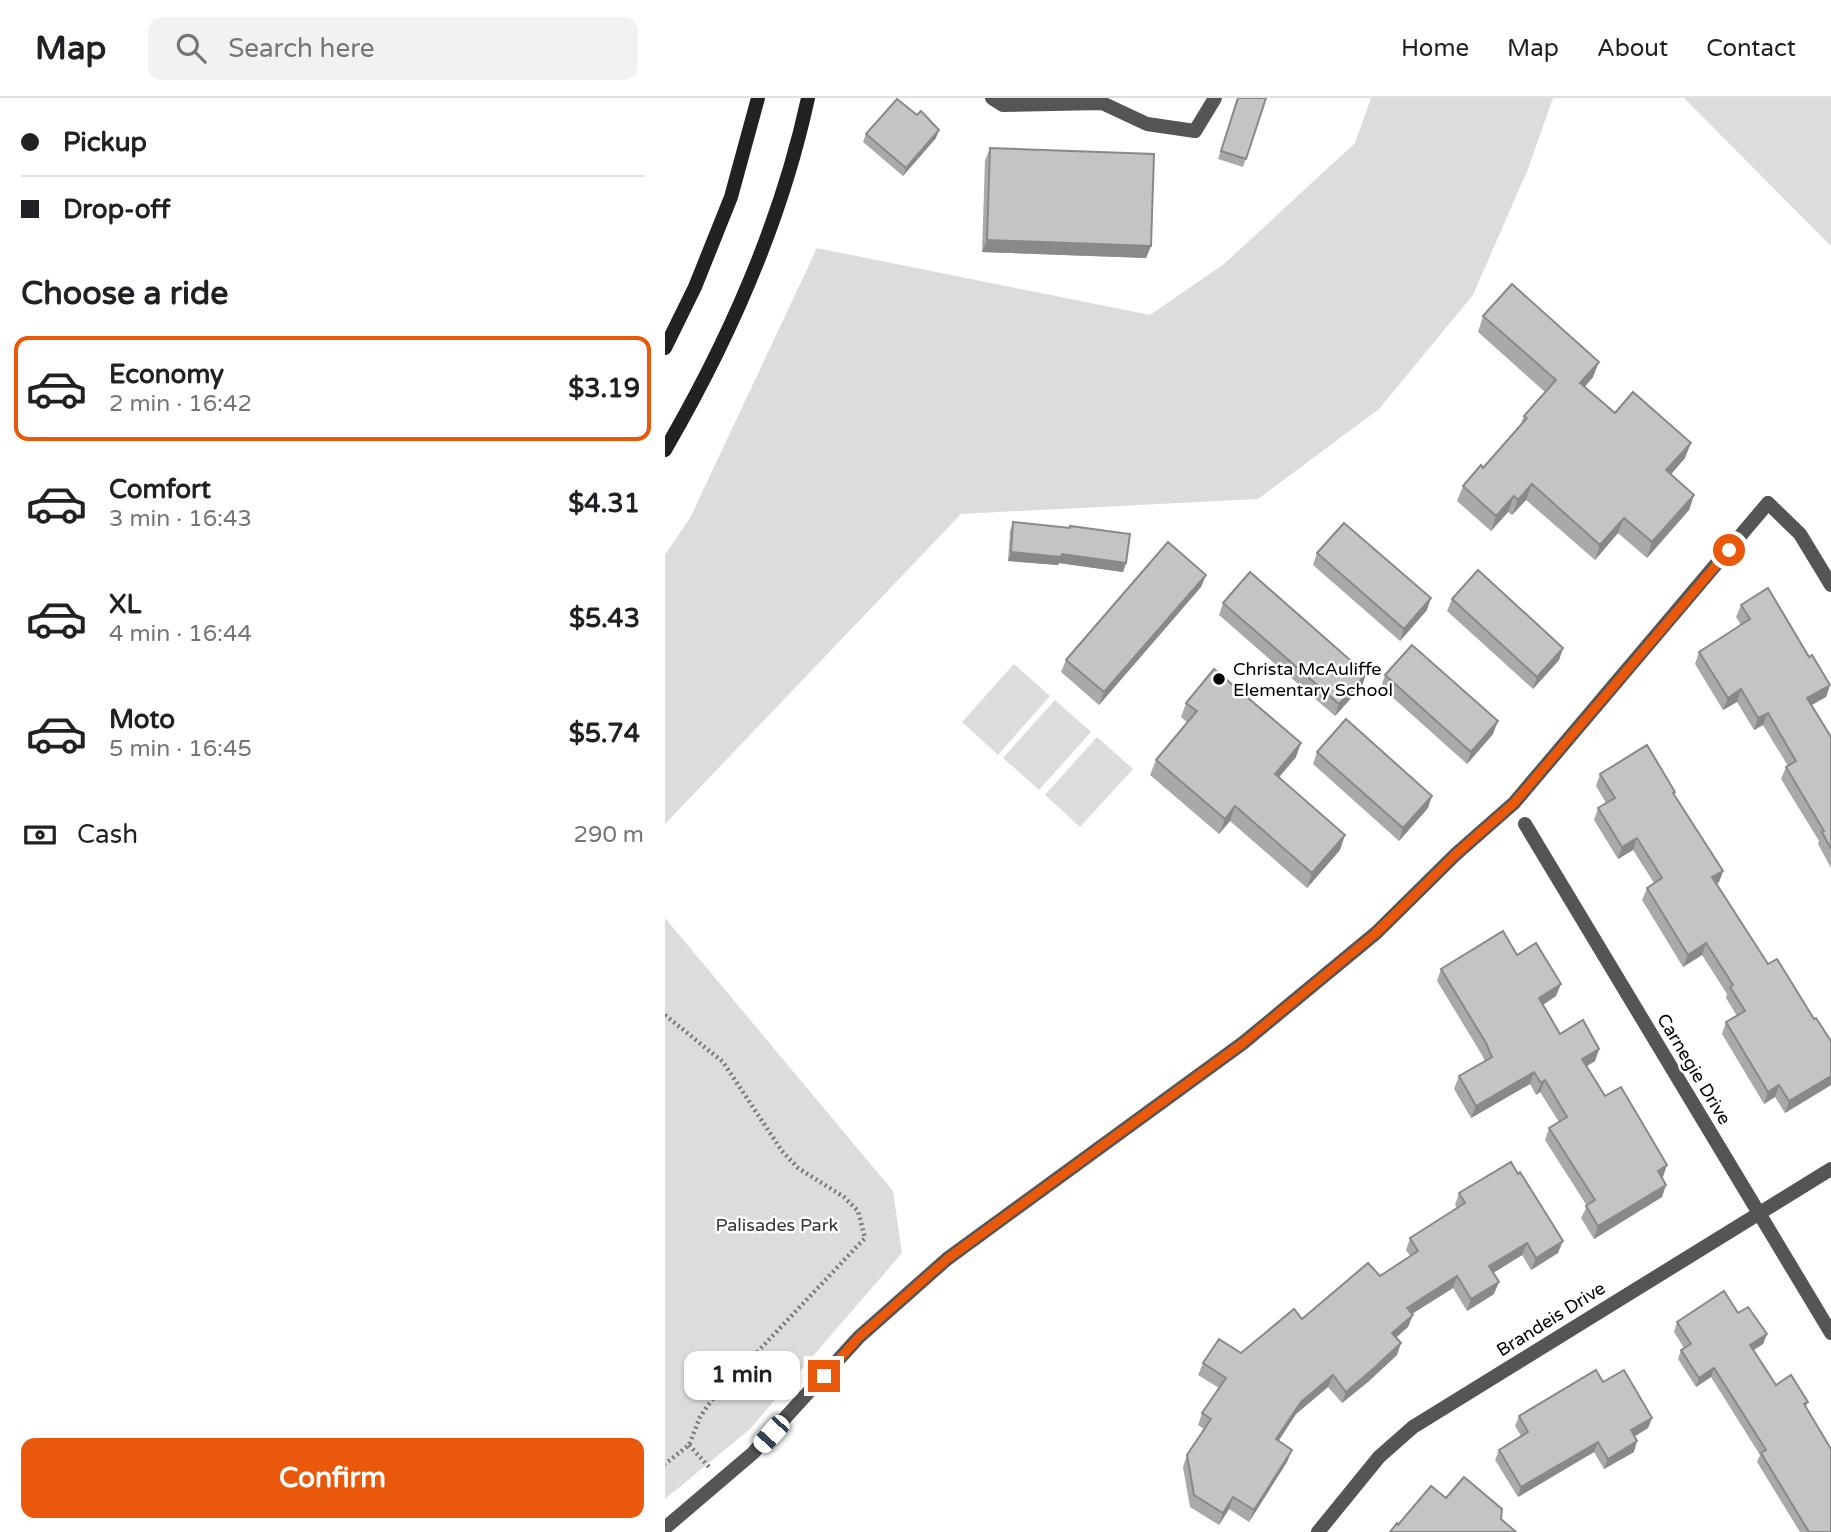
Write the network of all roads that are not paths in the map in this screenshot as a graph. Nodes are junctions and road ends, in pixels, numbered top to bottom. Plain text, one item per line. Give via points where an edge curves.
1 (758, 98) edge
2 (808, 98) edge
3 (1215, 98) edge
4 (997, 102) edge
5 (665, 348) edge
6 (665, 450) edge
7 (1831, 585) edge
8 (1525, 824) dead end
9 (1831, 1168) edge
10 (1758, 1213) junction
11 (1831, 1333) edge
12 (665, 1528) edge
13 (1318, 1532) edge

1 - 5 main road via 731,197
2 - 6 main road via 777,213 740,306
3 - 4 street via 1195,131 1147,124 1102,103
7 - 12 street via 1800,534 1768,503 1514,803 1376,933 1243,1043 947,1259 859,1337 753,1453
8 - 10 street, Carnegie Drive
9 - 10 street, Brandeis Drive
10 - 11 street, Carnegie Drive
10 - 13 street, Brandeis Drive via 1413,1427 1379,1457

